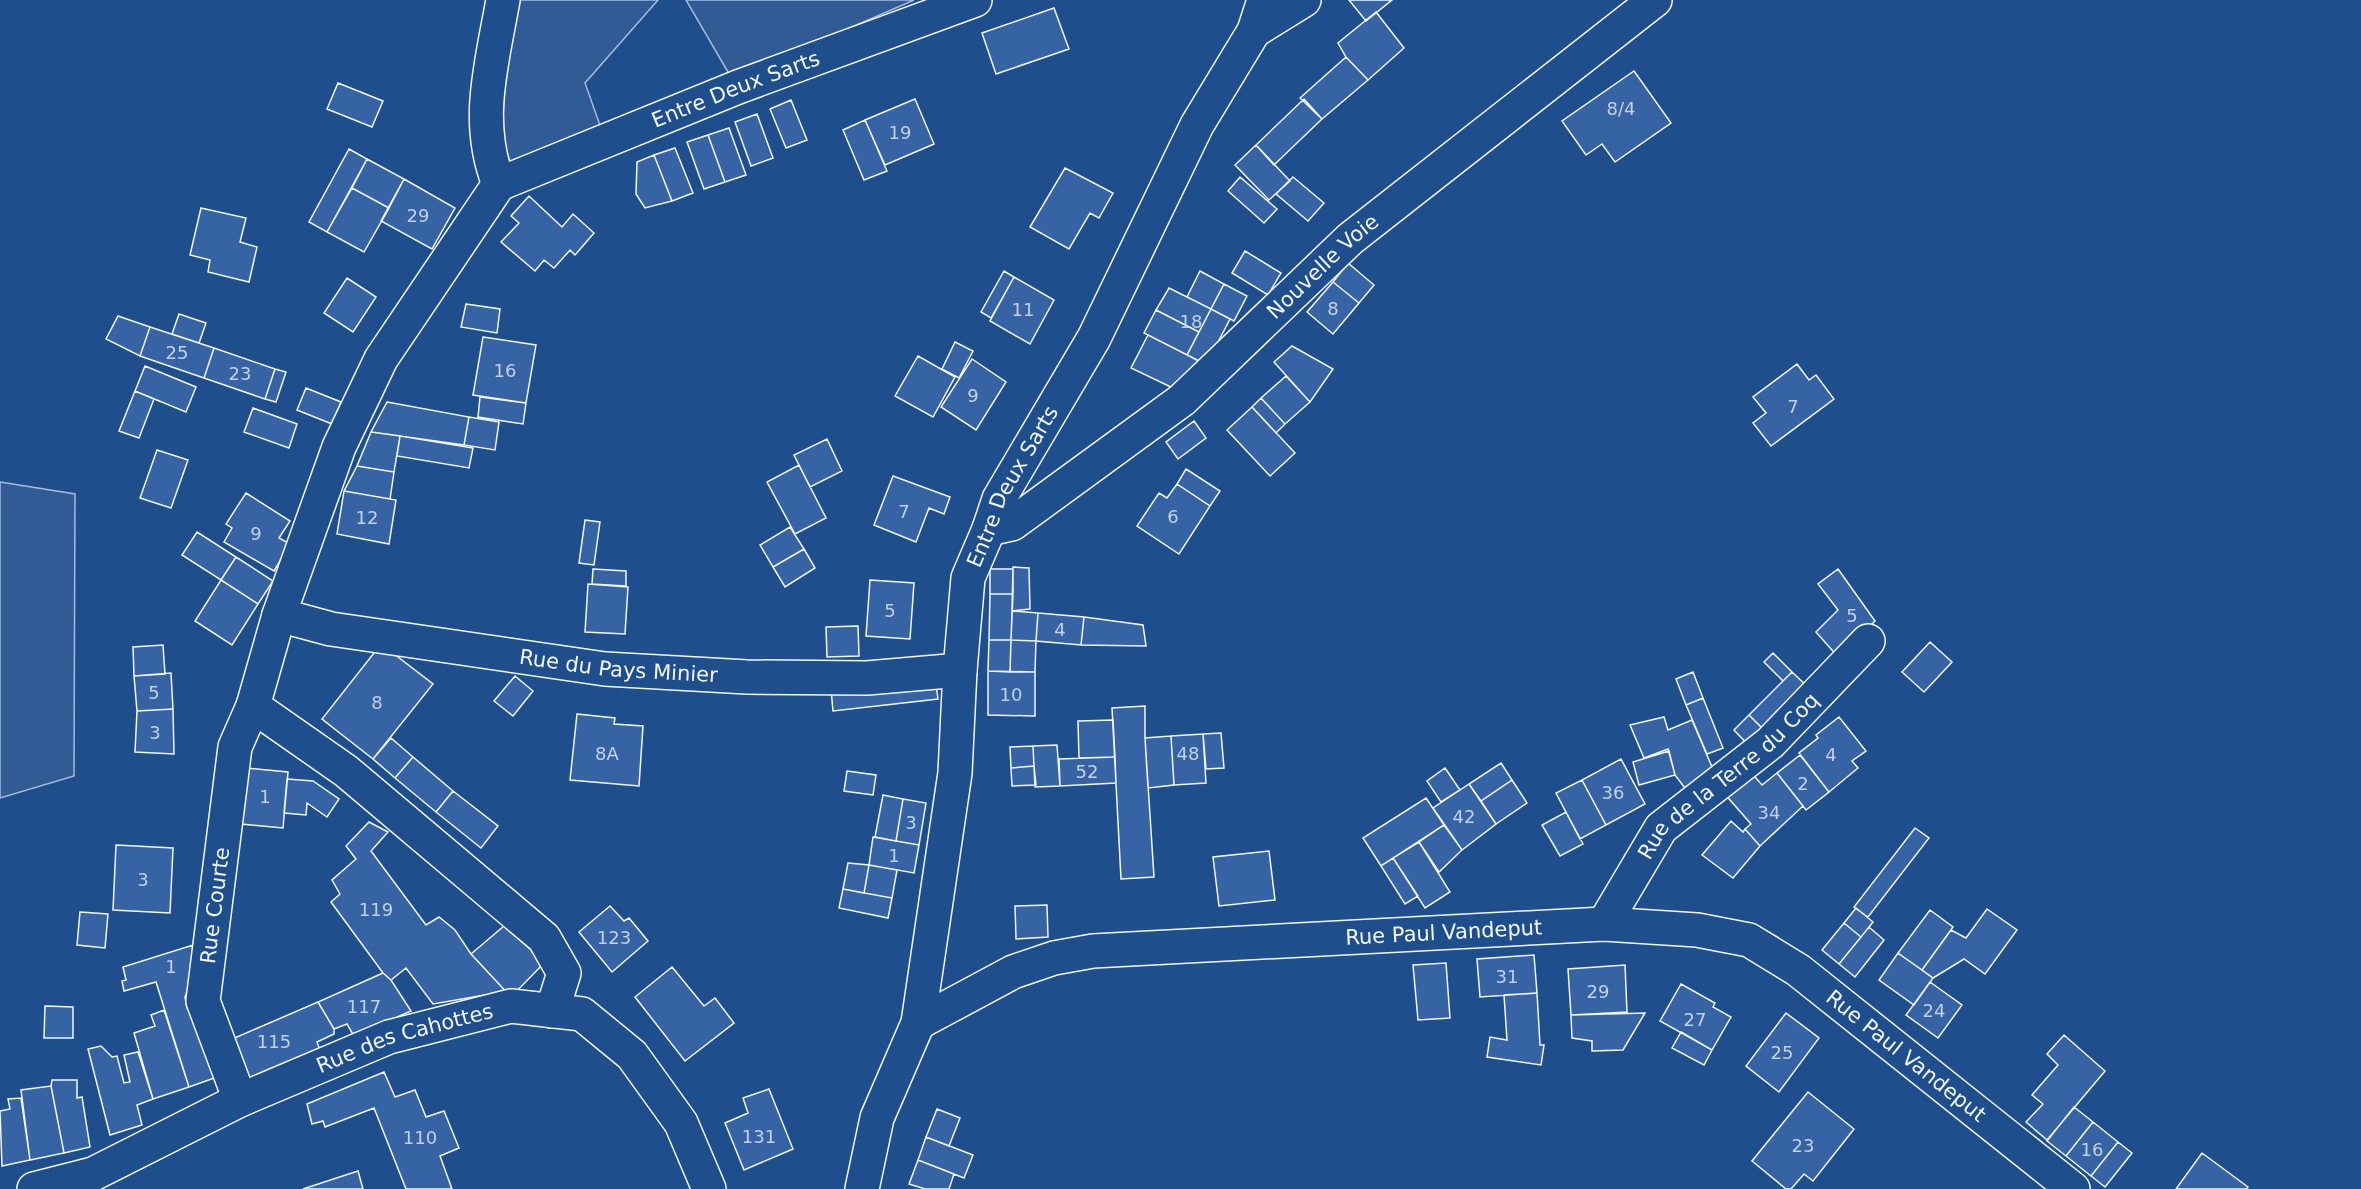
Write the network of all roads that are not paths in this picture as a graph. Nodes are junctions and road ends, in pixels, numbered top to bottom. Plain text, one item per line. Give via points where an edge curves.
1 (503, 0) edge
2 (975, 0) edge
3 (1264, 0) edge
4 (1304, 0) edge
5 (1655, 0) edge
6 (1254, 31) junction
7 (499, 184) junction
8 (989, 529) junction
9 (279, 615) junction
10 (1868, 640) dead end
11 (960, 670) junction
12 (253, 706) junction
13 (1604, 924) junction
14 (552, 1011) junction
15 (918, 1023) junction
16 (240, 1100) junction
17 (34, 1189) edge
18 (709, 1189) edge
19 (862, 1189) edge
20 (2073, 1189) edge

1 - 7 street via 485,107 489,160
2 - 7 street, Entre Deux Sarts via 738,87
3 - 6 street, Entre Deux Sarts
4 - 6 street
5 - 8 street, Nouvelle Voie via 1350,239 1182,400 1012,524
6 - 8 street, Entre Deux Sarts via 1197,125 1094,338 999,499
7 - 9 street via 381,359 339,447
8 - 11 street, Entre Deux Sarts via 968,578
9 - 11 street, Rue du Pays Minier via 331,629 605,669 747,677 867,678
9 - 12 street
10 - 13 street, Rue de la Terre du Coq via 1770,743 1661,828
11 - 15 street, Entre Deux Sarts via 955,773
12 - 14 street via 346,771 544,938 564,973
12 - 16 street, Rue Courte via 235,747 203,1001
13 - 15 street, Rue Paul Vandeput via 1093,951 1054,958 1013,972
13 - 20 street, Rue Paul Vandeput via 1697,930 1749,940 1798,970
14 - 16 street, Rue des Cahottes via 511,1006 389,1037
14 - 18 street, Rue des Cahottes via 582,1014 632,1055 681,1123
15 - 19 street via 878,1118
16 - 17 street, Rue des Cahottes via 93,1174

